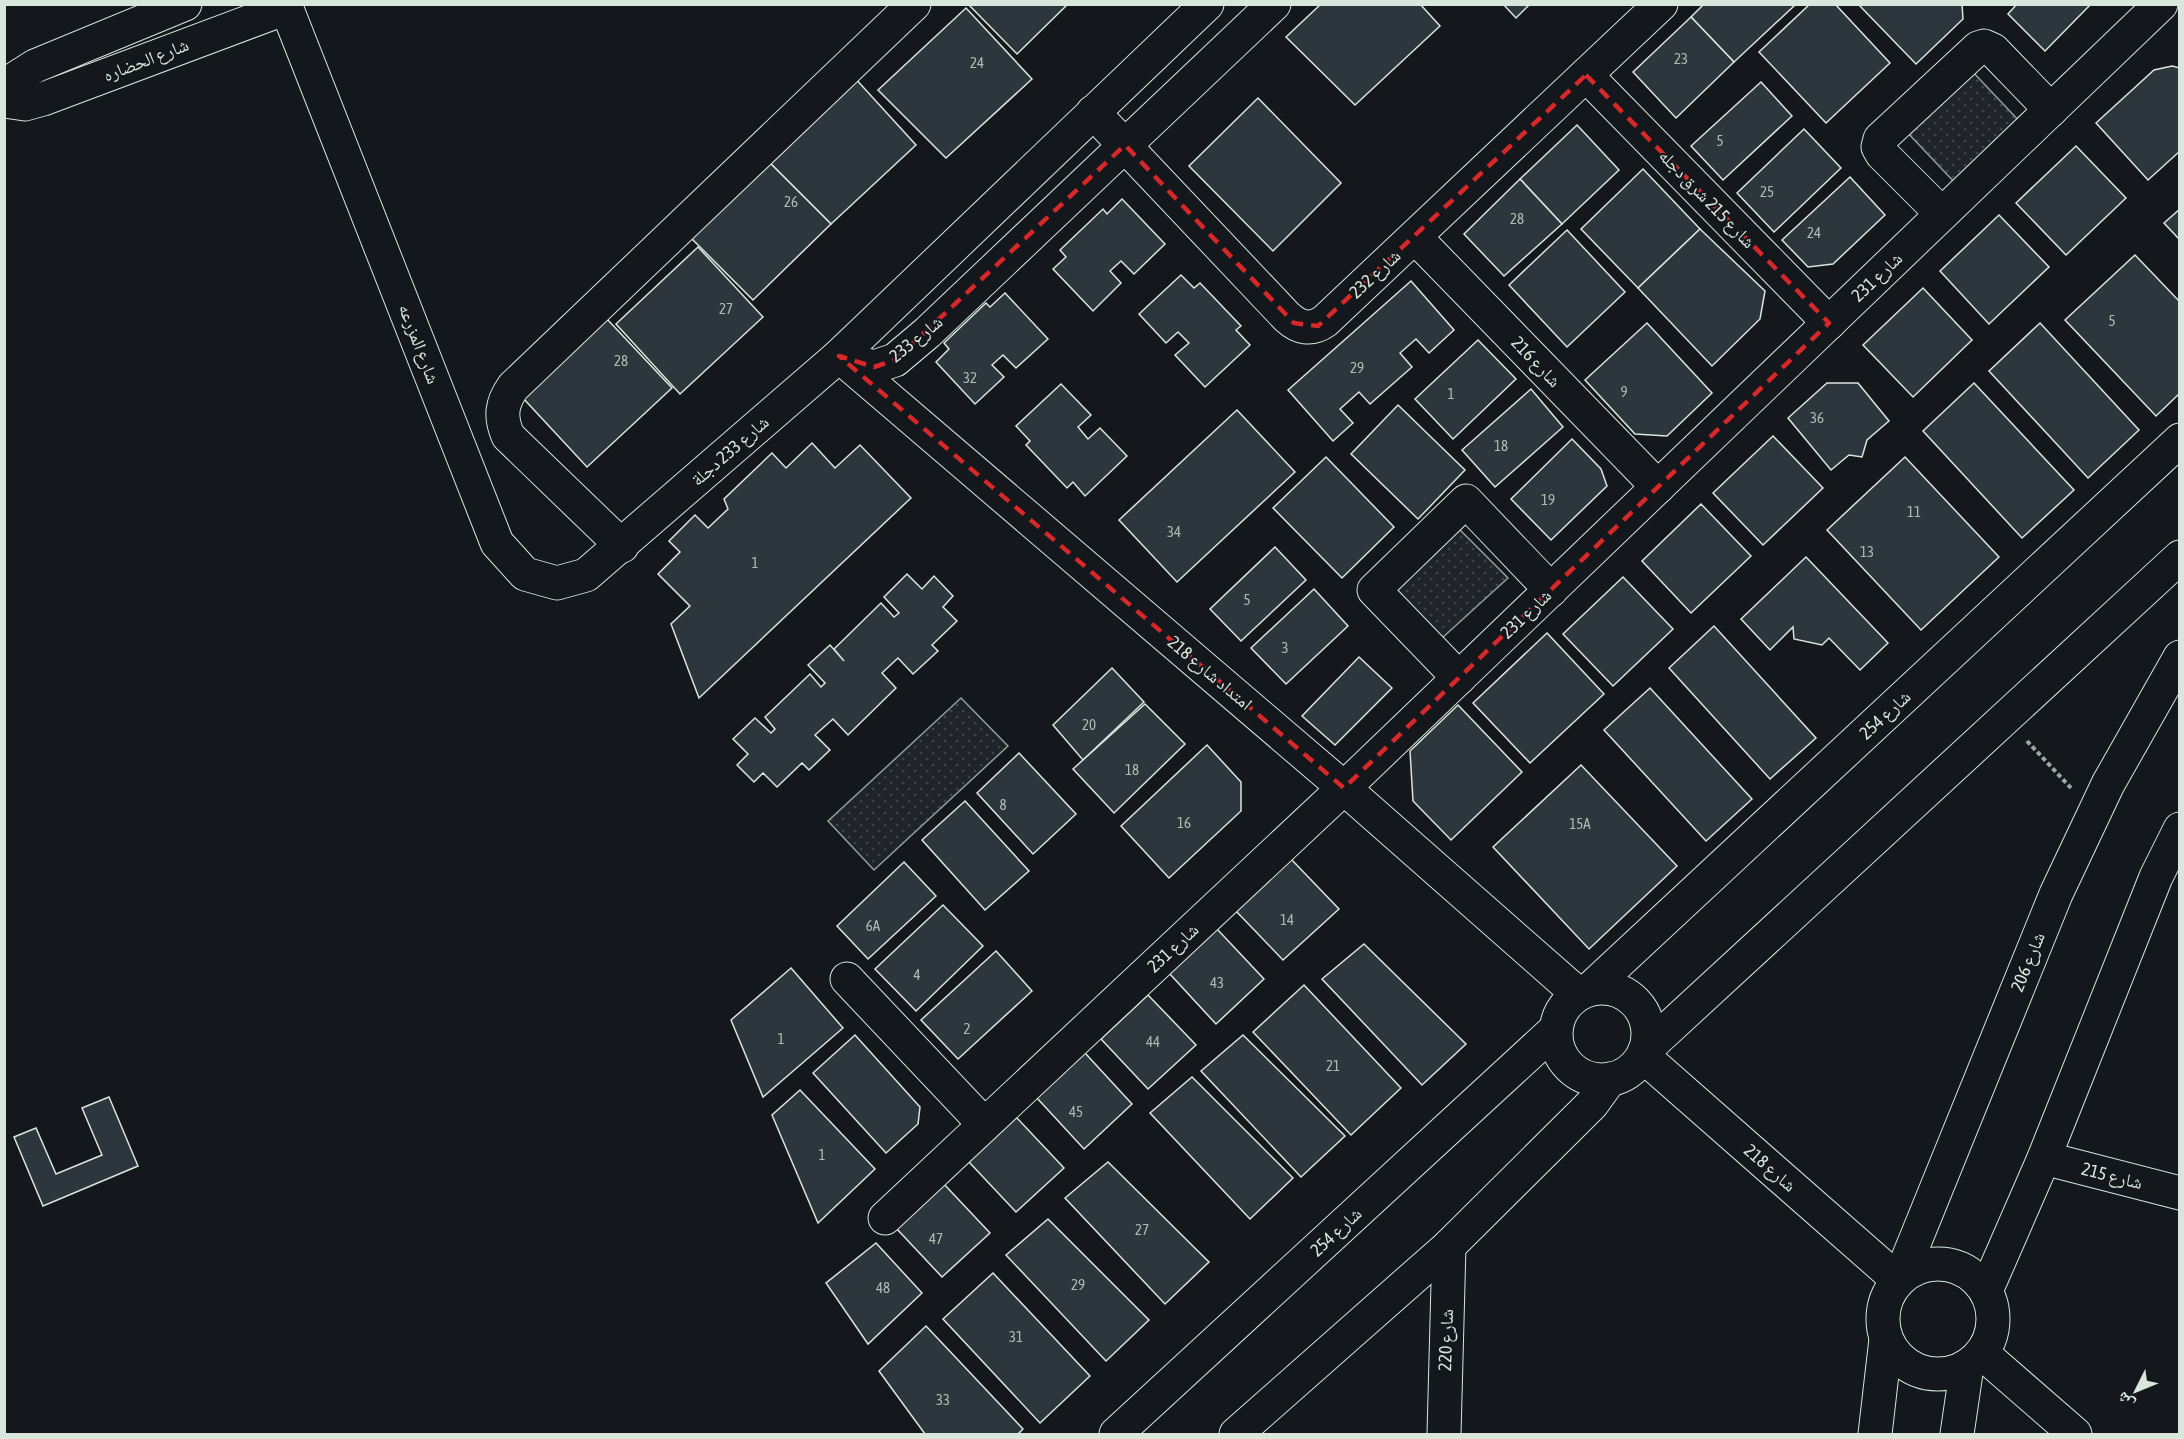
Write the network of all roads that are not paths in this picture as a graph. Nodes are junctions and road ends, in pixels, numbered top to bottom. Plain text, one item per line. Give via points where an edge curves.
1 (184, 4) edge
2 (914, 4) edge
3 (1207, 4) edge
4 (1274, 4) edge
5 (1661, 4) edge
6 (2161, 4) edge
7 (2173, 4) edge
8 (286, 6) edge
9 (2180, 11) edge
10 (1586, 75) junction
11 (4, 90) edge
12 (4, 101) edge
13 (2051, 110) junction
14 (1093, 112) junction
15 (1125, 145) junction
16 (1942, 214) junction
17 (1415, 237) junction
18 (1828, 323) junction
19 (839, 356) junction
20 (2180, 440) edge
21 (1658, 487) junction
22 (622, 546) junction
23 (2180, 557) edge
24 (1551, 590) junction
25 (2180, 657) edge
26 (1459, 678) junction
27 (1344, 788) junction
28 (2177, 838) edge
29 (847, 979) dead end
30 (1584, 992) junction
31 (1556, 1029) junction
32 (1644, 1053) junction
33 (1610, 1079) junction
34 (984, 1124) junction
35 (2044, 1158) junction
36 (2180, 1193) edge
37 (885, 1218) dead end
38 (1449, 1246) junction
39 (1899, 1279) junction
40 (1986, 1291) junction
41 (1886, 1339) junction
42 (1974, 1359) junction
43 (1116, 1434) edge
44 (1236, 1434) edge
45 (1444, 1434) edge
46 (1875, 1434) edge
47 (1957, 1434) edge
48 (2075, 1434) edge

1 - 11 street, شارع الحضاره via 35,66
2 - 22 street via 513,387 506,398 502,410 508,436
3 - 14 street
4 - 15 street, شارع 233
5 - 10 street, شارع 232
6 - 13 street, شارع 231
7 - 9 street
8 - 12 street, شارع الحضاره via 43,99 25,104
8 - 22 street, شارع المزرعه via 497,543 525,574 557,583 586,575
10 - 17 street, شارع 232
10 - 18 street, شارع 215 شرق دجله
13 - 16 street, شارع 231
13 - 16 street via 1993,50 1984,46 1880,139 1878,147 1882,154
14 - 15 street, شارع 232
14 - 19 street
15 - 17 street, شارع 232 via 1287,317 1301,327 1318,326 1325,321
15 - 19 street, شارع 233 via 895,360 874,367
16 - 18 street, شارع 231
17 - 21 street, شارع 216
18 - 21 street, شارع 231
19 - 22 street, شارع 233 دجلة
19 - 27 street, امتداد شارع 218
20 - 30 street, شارع 254
21 - 24 street, شارع 231
23 - 32 street
24 - 26 street, شارع 231
24 - 26 street via 1466,501 1374,590
25 - 39 street, شارع 206 via 2108,784 2056,894
26 - 27 street, شارع 231
27 - 30 street, امتداد شارع 218
27 - 34 street, شارع 231
28 - 35 street via 2156,878
29 - 34 street
30 - 31 street via 1567,1003
30 - 32 street via 1615,990 1636,1003 1647,1025
31 - 33 street via 1557,1043 1570,1068 1589,1077
31 - 43 street, شارع 254
32 - 33 street via 1634,1067
32 - 39 street, شارع 218
33 - 38 street via 1592,1104
34 - 37 street, شارع 231
35 - 36 street, شارع 215
35 - 40 street
38 - 44 street
38 - 45 street, شارع 220
39 - 40 street via 1936,1263 1955,1266
39 - 41 street via 1884,1307
40 - 42 street via 1992,1306 1990,1339
41 - 42 street via 1906,1364 1921,1371 1952,1372
41 - 46 street
42 - 47 street
42 - 48 street

